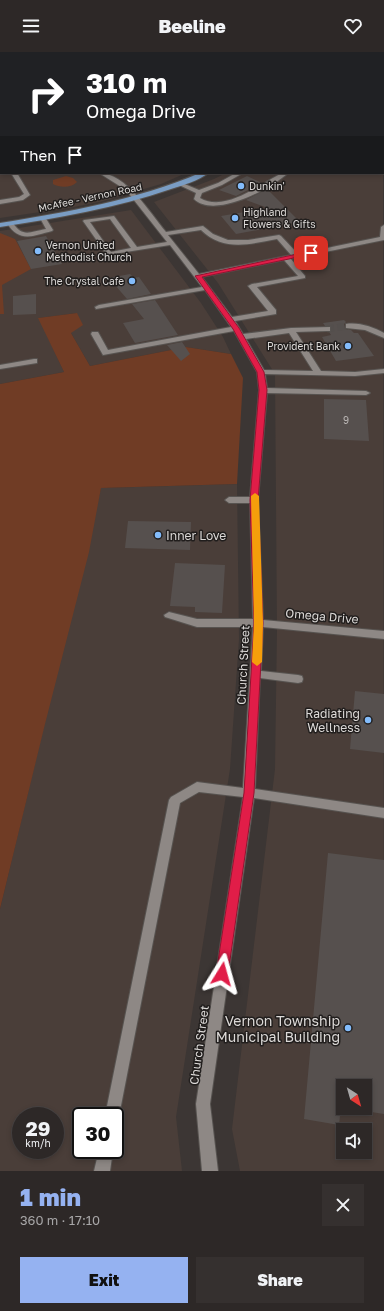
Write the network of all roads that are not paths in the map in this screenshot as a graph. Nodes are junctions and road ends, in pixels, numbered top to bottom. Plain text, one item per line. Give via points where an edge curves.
1 (15, 174) edge
2 (104, 174) edge
3 (199, 174) edge
4 (238, 174) edge
5 (284, 174) edge
6 (180, 184) junction
7 (199, 192) junction
8 (136, 198) junction
9 (0, 202) edge
10 (43, 218) junction
11 (10, 223) junction
12 (0, 225) edge
13 (384, 227) edge
14 (165, 234) junction
15 (383, 238) edge
16 (172, 243) junction
17 (135, 249) junction
18 (296, 256) junction
19 (286, 258) junction
20 (198, 276) junction
21 (207, 288) junction
22 (98, 308) dead end
23 (349, 326) tunnel mouth
24 (235, 328) junction
25 (326, 329) tunnel mouth
26 (291, 330) junction
27 (95, 334) dead end
28 (384, 336) edge
29 (34, 361) dead end
30 (0, 367) edge
31 (261, 372) junction
32 (384, 372) edge
33 (318, 373) junction
34 (263, 390) junction
35 (366, 393) dead end
36 (229, 500) dead end
37 (254, 500) junction
38 (169, 615) dead end
39 (258, 623) junction
40 (384, 635) edge
41 (256, 674) junction
42 (298, 679) dead end
43 (249, 793) junction
44 (384, 813) edge
45 (114, 1107) edge
46 (104, 1159) edge
47 (102, 1171) edge
48 (210, 1171) edge

1 - 9 street via 27,195 21,199
2 - 8 street, Church Street via 128,189
3 - 6 main road, McAfee - Vernon Road
4 - 7 street
5 - 7 street via 269,184 228,202 209,204 197,199
6 - 7 street
6 - 8 main road, McAfee - Vernon Road
8 - 10 main road, McAfee - Vernon Road
8 - 14 street, Church Street
10 - 11 main road, McAfee - Vernon Road
10 - 11 street via 50,230 23,235 15,231
11 - 12 main road, McAfee - Vernon Road
13 - 15 street
14 - 16 street, Church Street
14 - 18 street via 202,228 209,236 234,244 278,237
15 - 18 street
16 - 17 street
16 - 20 street, Church Street
17 - 17 street via 109,254 86,221 112,217
18 - 19 street
19 - 20 street
19 - 24 street via 303,276 252,286 273,312
20 - 21 street, Church Street
21 - 22 street
21 - 24 street, Church Street
23 - 28 street via 360,325
24 - 26 street
24 - 27 street via 106,353
24 - 31 street, Church Street
25 - 26 street
26 - 33 street
29 - 30 street
31 - 33 street
31 - 34 street, Church Street
32 - 33 street
34 - 35 street
34 - 37 street, Church Street
36 - 37 street
37 - 39 street, Church Street
38 - 39 street, Omega Drive via 197,623
39 - 40 street, Omega Drive
39 - 41 street, Church Street
41 - 42 street
41 - 43 street, Church Street
43 - 44 street
43 - 45 street via 197,787 175,800
43 - 48 street, Church Street via 203,1104
46 - 47 street

